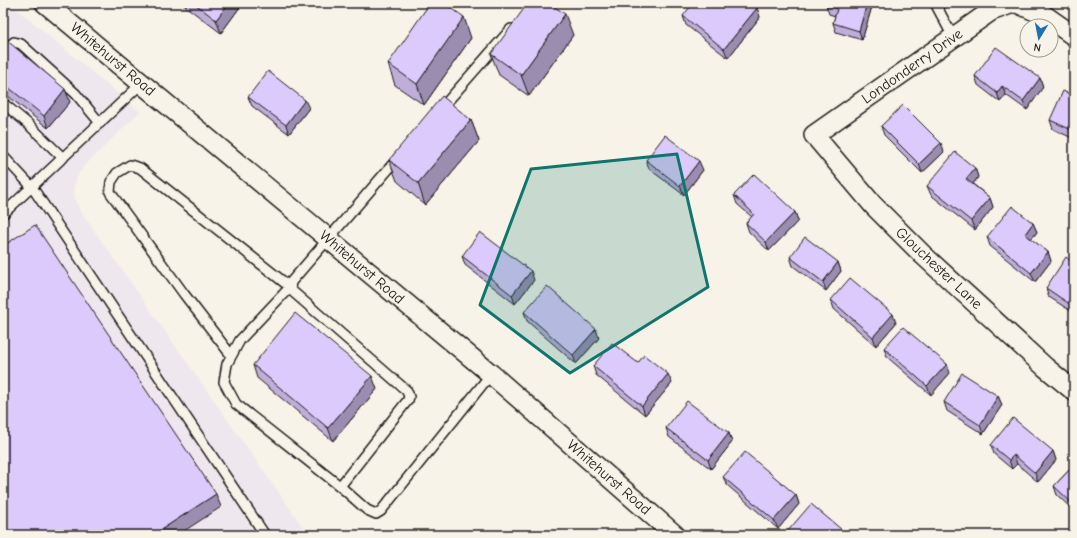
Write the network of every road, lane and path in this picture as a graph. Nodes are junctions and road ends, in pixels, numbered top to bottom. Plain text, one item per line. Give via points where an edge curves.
1 (44, 3) edge
2 (936, 3) edge
3 (1012, 3) edge
4 (1017, 3) edge
5 (517, 22) edge
6 (1074, 36) edge
7 (953, 37) junction
8 (3, 51) edge
9 (142, 83) junction
10 (3, 103) edge
11 (433, 118) edge
12 (100, 123) junction
13 (814, 135) joint
14 (407, 148) edge
15 (3, 156) edge
16 (63, 158) junction
17 (32, 187) junction
18 (3, 214) edge
19 (328, 239) junction
20 (290, 286) junction
21 (232, 355) junction
22 (491, 374) junction
23 (1074, 391) edge
24 (341, 487) junction
25 (265, 535) edge
26 (675, 535) edge

1 - 9 street, Whitehurst Road
2 - 7 lane
3 - 7 street, Londonderry Drive via 991,11
4 - 6 street via 1044,15
5 - 11 lane
7 - 13 street, Londonderry Drive
8 - 12 lane via 14,42 21,44 76,94
9 - 12 lane
9 - 19 street, Whitehurst Road
10 - 16 lane
12 - 16 lane
13 - 23 street, Glouchester Lane via 873,205 923,255
14 - 19 lane
15 - 17 lane
16 - 17 lane
17 - 18 lane
17 - 25 lane
19 - 20 lane
19 - 22 street, Whitehurst Road
20 - 21 lane via 240,340
20 - 21 lane via 140,168 130,165 117,174 111,182 110,192
20 - 24 lane via 292,291 407,391 409,396
21 - 24 lane via 227,364 224,382 236,404
22 - 24 lane via 381,512 376,514 366,510
22 - 26 street, Whitehurst Road

